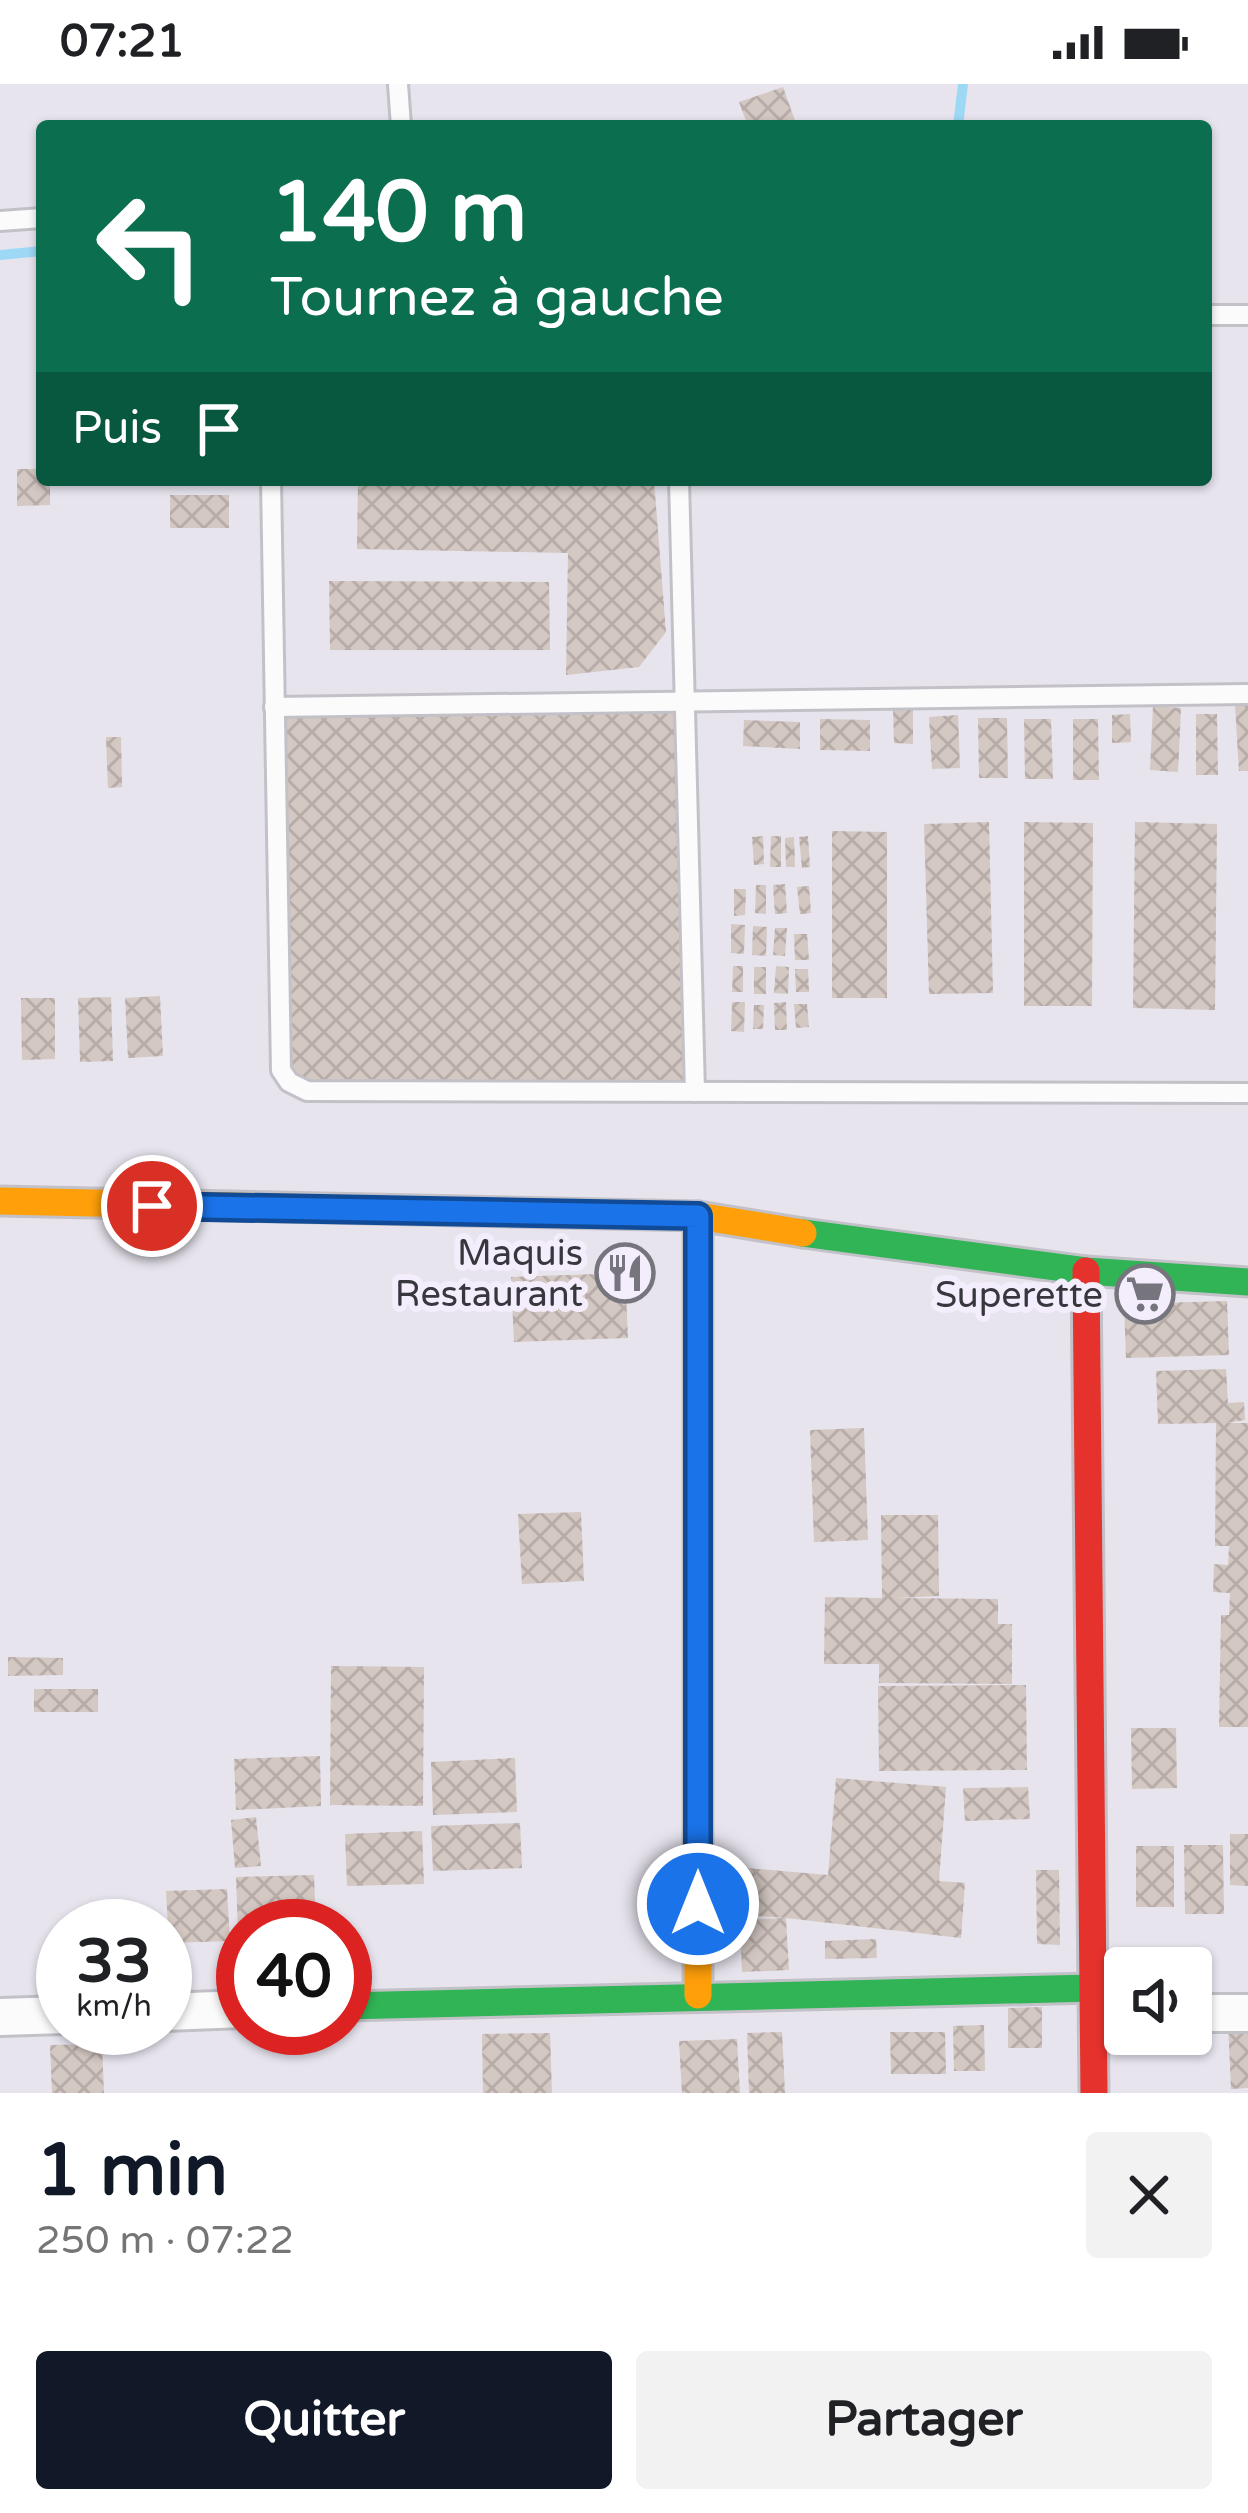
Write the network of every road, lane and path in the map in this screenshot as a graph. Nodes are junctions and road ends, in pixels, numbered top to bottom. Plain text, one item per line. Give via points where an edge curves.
1 (398, 84) edge
2 (401, 120) edge
3 (36, 218) edge
4 (0, 221) edge
5 (1248, 314) edge
6 (1212, 315) edge
7 (272, 486) edge
8 (679, 486) edge
9 (1248, 694) edge
10 (687, 701) junction
11 (274, 707) junction
12 (695, 1092) junction
13 (1248, 1093) edge
14 (0, 1201) edge
15 (698, 1216) junction
16 (1086, 1271) junction
17 (1248, 1282) edge
18 (1094, 1988) junction
19 (1104, 1993) edge
20 (698, 1996) junction
21 (372, 2005) edge
22 (1212, 2013) edge
23 (1248, 2013) edge
24 (36, 2016) edge
25 (0, 2017) edge
26 (1094, 2093) edge

1 - 2 lane
3 - 4 lane
5 - 6 lane
7 - 11 lane
8 - 10 lane
9 - 10 lane
10 - 11 lane
10 - 12 lane
11 - 12 lane via 281,1070 289,1082 307,1091
12 - 13 lane
14 - 15 street
15 - 16 street
15 - 20 street
16 - 17 street
16 - 18 street
18 - 19 street
18 - 20 street
18 - 26 street
20 - 21 street
22 - 23 street
24 - 25 street

